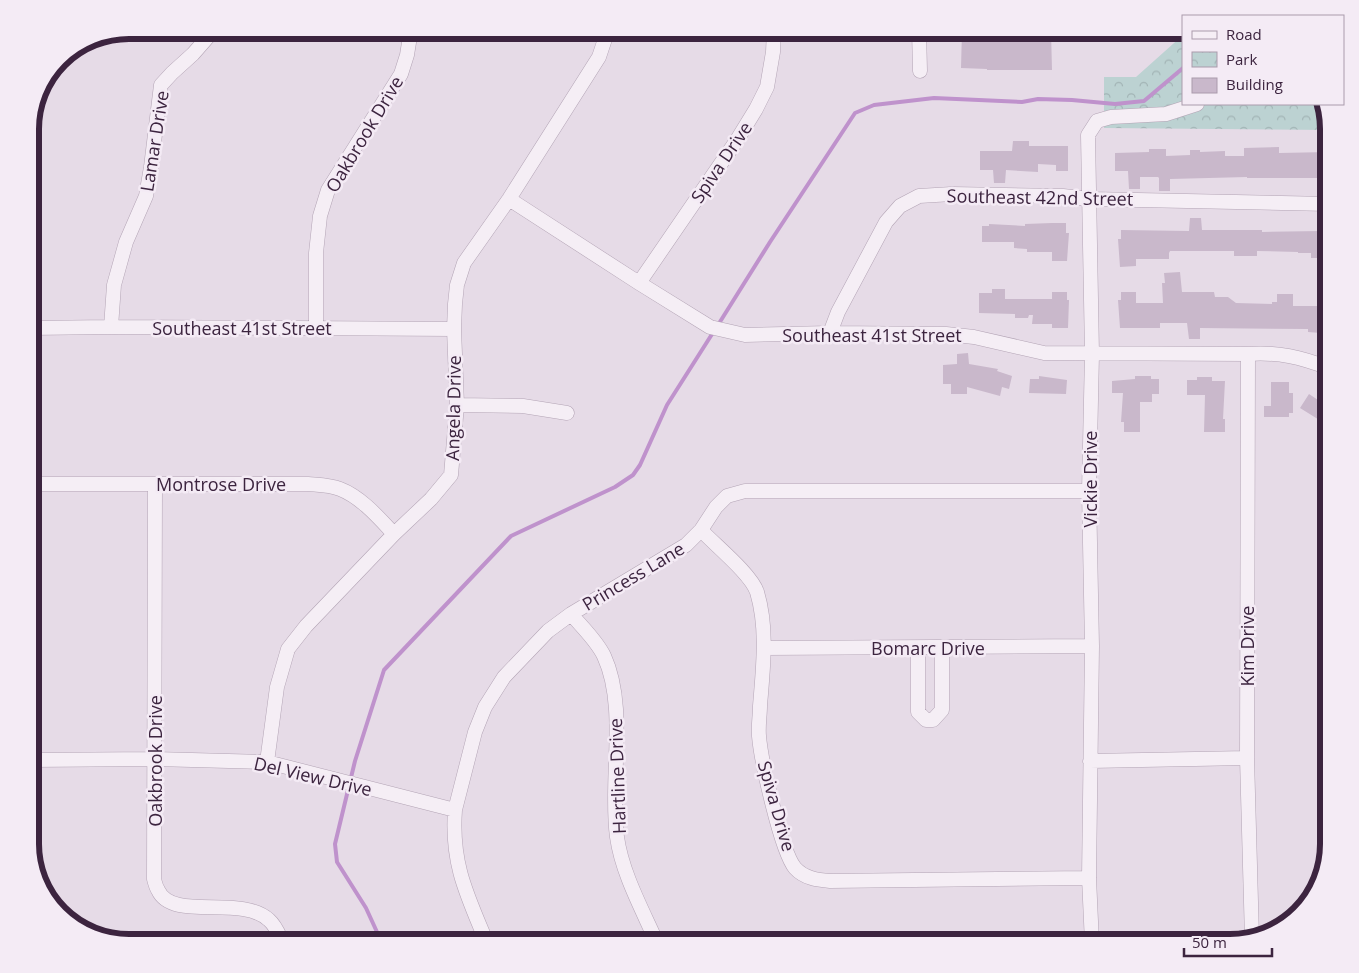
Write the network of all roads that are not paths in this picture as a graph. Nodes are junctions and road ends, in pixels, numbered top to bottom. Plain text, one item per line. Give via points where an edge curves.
1 (206, 39) edge
2 (410, 39) edge
3 (605, 39) edge
4 (774, 39) edge
5 (919, 39) edge
6 (920, 71) dead end
7 (1194, 105) edge
8 (509, 199) junction
9 (1089, 199) junction
10 (1320, 204) edge
11 (639, 283) junction
12 (111, 327) junction
13 (39, 328) edge
14 (316, 328) junction
15 (454, 329) junction
16 (830, 333) junction
17 (1092, 354) junction
18 (1248, 354) junction
19 (1320, 365) edge
20 (457, 405) junction
21 (566, 413) dead end
22 (39, 484) edge
23 (155, 484) junction
24 (1089, 491) junction
25 (701, 530) junction
26 (394, 534) junction
27 (571, 614) junction
28 (1092, 646) junction
29 (764, 648) junction
30 (918, 648) junction
31 (942, 648) junction
32 (1246, 758) junction
33 (155, 759) junction
34 (39, 760) edge
35 (1090, 761) junction
36 (267, 762) junction
37 (455, 810) junction
38 (1089, 878) junction
39 (1252, 932) edge
40 (279, 934) edge
41 (484, 934) edge
42 (653, 934) edge
43 (1092, 934) edge

1 - 12 street, Lamar Drive via 161,85 146,196 126,242 114,285
2 - 14 street, Oakbrook Drive via 401,74 325,199 316,253
3 - 8 street, Angela Drive via 599,57
4 - 11 street, Spiva Drive via 766,87 756,109
5 - 6 street
7 - 9 street, Vickie Drive via 1166,114 1111,117 1097,121 1088,135
8 - 11 street, Southeast 41st Street
8 - 15 street, Angela Drive via 464,263 457,285
9 - 10 street, Southeast 42nd Street
9 - 16 street, Southeast 42nd Street via 952,194 919,196 900,206 886,222
9 - 17 street, Vickie Drive
11 - 16 street, Southeast 41st Street via 710,327 745,335
12 - 13 street, Southeast 41st Street
12 - 14 street, Southeast 41st Street
14 - 15 street, Southeast 41st Street
15 - 20 street, Angela Drive
16 - 17 street, Southeast 41st Street via 946,334 1044,353
17 - 18 street, Southeast 41st Street
17 - 24 street, Vickie Drive
18 - 19 street, Southeast 41st Street via 1299,357
18 - 32 street, Kim Drive
20 - 21 street via 523,406
20 - 26 street, Angela Drive via 452,475
22 - 23 street, Montrose Drive
23 - 26 street, Montrose Drive via 328,486 352,496
23 - 33 street, Oakbrook Drive
24 - 25 street, Princess Lane via 745,491 727,496
24 - 28 street, Vickie Drive
25 - 27 street, Princess Lane via 669,556
25 - 29 street, Spiva Drive via 756,589
26 - 36 street, Angela Drive via 288,649 277,686
27 - 37 street, Princess Lane via 548,631 504,676 484,707
27 - 42 street, Hartline Drive via 603,654 612,678 617,837 627,873
28 - 31 street, Bomarc Drive
28 - 35 street, Vickie Drive
29 - 30 street, Bomarc Drive
29 - 38 street, Spiva Drive via 758,735 764,769 795,868 811,878 830,881
30 - 31 street, Bomarc Drive
30 - 31 street via 918,712 926,720 934,720 942,710
32 - 35 street
32 - 39 street, Kim Drive
33 - 34 street, Del View Drive
33 - 36 street, Del View Drive
33 - 40 street, Oakbrook Drive via 154,879 158,892 170,903 187,907 237,907 258,912
35 - 38 street, Vickie Drive
36 - 37 street, Del View Drive
37 - 41 street via 456,858
38 - 43 street, Vickie Drive

